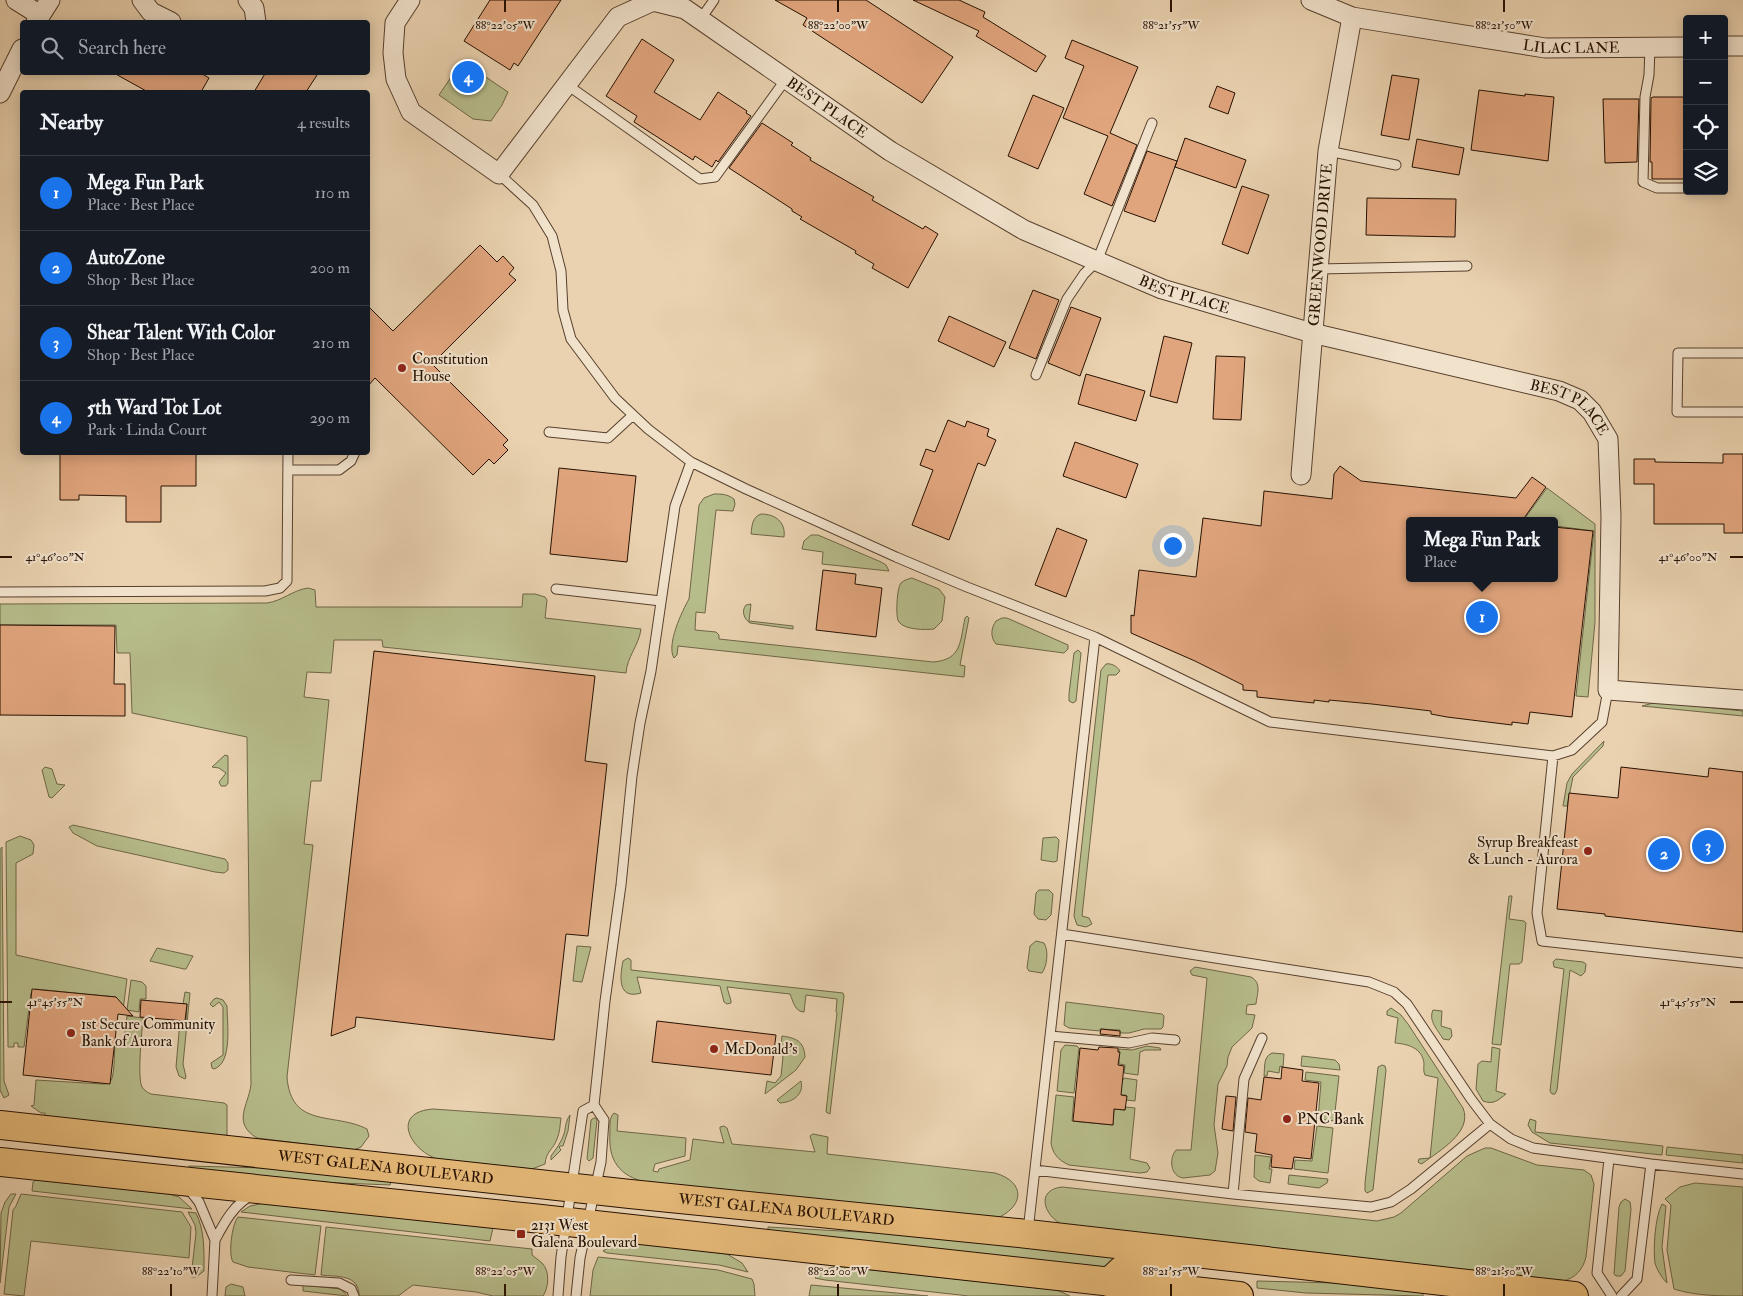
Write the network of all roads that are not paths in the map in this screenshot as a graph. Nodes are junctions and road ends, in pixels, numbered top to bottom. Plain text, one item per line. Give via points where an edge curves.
1 (16, 0) edge
2 (142, 0) edge
3 (248, 0) edge
4 (410, 0) edge
5 (714, 0) edge
6 (1311, 0) edge
7 (648, 1) edge
8 (42, 12) edge
9 (1352, 17) junction
10 (167, 20) edge
11 (256, 20) edge
12 (700, 20) junction
13 (1728, 46) edge
14 (1743, 46) edge
15 (1650, 47) junction
16 (1683, 47) edge
17 (20, 53) edge
18 (786, 79) junction
19 (566, 84) junction
20 (0, 93) edge
21 (1152, 123) dead end
22 (1328, 151) junction
23 (1396, 165) dead end
24 (499, 174) junction
25 (1683, 188) edge
26 (1097, 261) junction
27 (1467, 266) dead end
28 (1318, 269) junction
29 (1312, 333) junction
30 (1743, 353) edge
31 (1036, 375) dead end
32 (1743, 412) edge
33 (633, 415) junction
34 (549, 432) dead end
35 (288, 455) edge
36 (354, 455) edge
37 (691, 462) junction
38 (288, 470) junction
39 (1301, 474) dead end
40 (556, 589) dead end
41 (0, 592) edge
42 (661, 601) junction
43 (1095, 637) junction
44 (1608, 690) junction
45 (1743, 700) edge
46 (1553, 756) junction
47 (1062, 934) junction
48 (1743, 963) edge
49 (1050, 1036) junction
50 (1262, 1038) dead end
51 (1175, 1040) dead end
52 (594, 1105) junction
53 (1490, 1124) junction
54 (0, 1125) edge
55 (1609, 1159) junction
56 (0, 1162) edge
57 (1651, 1164) junction
58 (1035, 1170) junction
59 (1743, 1174) edge
60 (183, 1181) junction
61 (584, 1188) junction
62 (263, 1190) junction
63 (1233, 1194) junction
64 (577, 1223) junction
65 (1028, 1234) junction
66 (215, 1240) junction
67 (1310, 1266) junction
68 (291, 1280) dead end
69 (1109, 1282) junction
70 (212, 1296) edge
71 (354, 1296) edge
72 (558, 1296) edge
73 (576, 1296) edge
74 (1239, 1296) edge
75 (1574, 1296) edge
76 (1612, 1296) edge
77 (1621, 1296) edge

1 - 8 street
2 - 10 street via 151,12
3 - 11 street via 254,8
4 - 24 street via 395,23 393,52 396,80 411,112
5 - 12 lane
6 - 9 street, LILAC LANE
7 - 12 street, BEST PLACE via 685,9
7 - 19 street, BEST PLACE via 618,17
9 - 15 street, LILAC LANE via 1545,48
9 - 22 street, GREENWOOD DRIVE
12 - 18 street, BEST PLACE
13 - 14 street
15 - 16 street, LILAC LANE
15 - 25 lane via 1643,182 1657,188
17 - 20 street
18 - 19 lane via 715,177 700,179
18 - 26 street, BEST PLACE via 890,151 1024,230
19 - 24 street, BEST PLACE
21 - 26 lane
22 - 23 lane
22 - 28 street, GREENWOOD DRIVE
24 - 33 lane via 533,205 552,236 561,271 563,310 572,339 615,398
26 - 29 street, BEST PLACE via 1162,289
26 - 31 lane via 1067,299
27 - 28 lane
28 - 29 street, GREENWOOD DRIVE
29 - 39 street, GREENWOOD DRIVE
29 - 44 street, BEST PLACE via 1559,391 1580,400 1592,412 1608,439 1611,516
30 - 32 lane via 1678,353 1677,412
33 - 34 lane via 608,438
33 - 37 lane
35 - 38 lane
36 - 38 lane via 339,470
37 - 42 lane via 675,506
37 - 43 lane via 896,557
38 - 41 lane via 287,581 280,588 265,592
40 - 42 lane
42 - 52 lane via 632,776
43 - 46 lane via 1270,722
43 - 47 lane
44 - 45 street
44 - 46 lane via 1602,722 1572,750
46 - 48 lane via 1537,914 1542,941
47 - 49 lane
47 - 53 lane via 1366,982 1394,992 1407,1004
49 - 51 lane via 1129,1043 1152,1038
49 - 58 lane
50 - 63 lane via 1244,1080
52 - 61 lane via 583,1111
52 - 61 lane via 604,1120 601,1162
53 - 55 lane via 1511,1139 1533,1148
53 - 63 lane via 1391,1202 1371,1207
54 - 61 main road, WEST GALENA BOULEVARD
55 - 57 lane
55 - 76 lane via 1597,1273
56 - 60 main road
57 - 59 lane
57 - 77 lane via 1637,1279
58 - 63 lane
58 - 65 lane
60 - 62 main road
60 - 66 lane via 199,1202
61 - 64 lane
61 - 64 lane
61 - 65 main road, WEST GALENA BOULEVARD
62 - 64 main road
62 - 66 lane via 237,1206
64 - 69 main road
64 - 72 lane via 561,1257
64 - 73 lane via 580,1258
65 - 67 main road, WEST GALENA BOULEVARD
66 - 70 lane
67 - 69 main road via 1252,1276 1134,1265 1122,1270
67 - 75 main road, WEST GALENA BOULEVARD
68 - 71 lane via 338,1283 351,1289
69 - 74 main road

